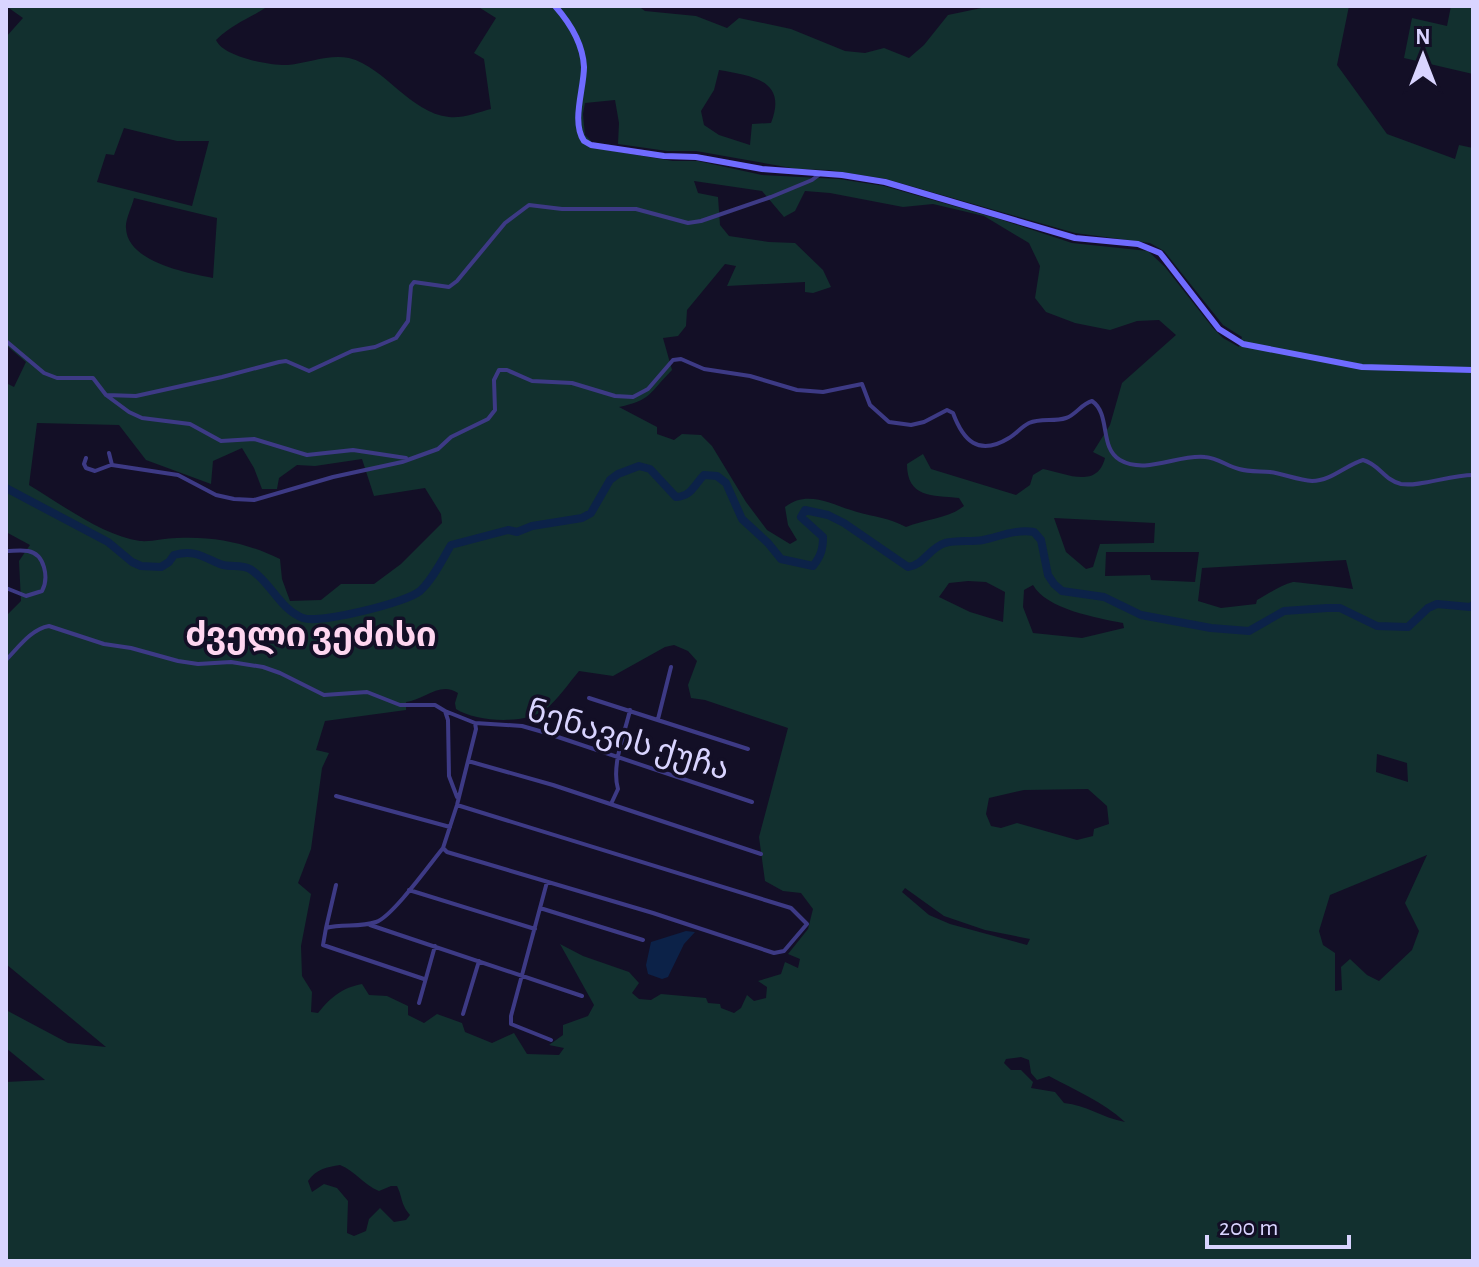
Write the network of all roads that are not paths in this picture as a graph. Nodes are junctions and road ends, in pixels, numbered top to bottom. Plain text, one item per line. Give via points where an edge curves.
1 (555, 6) edge
2 (820, 174) junction
3 (6, 341) edge
4 (1473, 370) edge
5 (106, 395) junction
6 (109, 453) dead end
7 (86, 458) dead end
8 (409, 458) junction
9 (112, 465) junction
10 (1473, 475) edge
11 (6, 551) edge
12 (6, 588) edge
13 (6, 660) edge
14 (671, 667) dead end
15 (589, 698) dead end
16 (630, 710) junction
17 (445, 711) junction
18 (657, 720) junction
19 (475, 723) junction
20 (748, 749) dead end
21 (619, 755) junction
22 (468, 761) junction
23 (336, 796) dead end
24 (457, 798) junction
25 (752, 802) dead end
26 (611, 804) junction
27 (457, 805) junction
28 (450, 827) junction
29 (443, 848) junction
30 (761, 854) dead end
31 (547, 882) junction
32 (336, 885) dead end
33 (409, 890) junction
34 (540, 908) junction
35 (368, 925) junction
36 (326, 928) junction
37 (535, 929) junction
38 (643, 940) dead end
39 (435, 946) junction
40 (479, 961) junction
41 (523, 975) junction
42 (424, 979) junction
43 (582, 996) dead end
44 (419, 1003) dead end
45 (463, 1014) dead end
46 (551, 1040) dead end

1 - 2 street via 574,33 584,65 579,128 584,141
2 - 4 street via 885,182 1075,238 1149,247 1172,265 1219,329 1243,344 1362,367
2 - 5 street via 771,197 688,223 636,209 529,205 505,223 449,287 414,282 408,321 396,338 309,371 286,361 136,396
3 - 5 street via 44,373 71,380 93,378
5 - 8 street via 142,418 190,424 221,441 254,439 307,455 353,450
6 - 9 street
7 - 9 street via 86,468 95,471
8 - 9 street via 254,500 216,495 178,475
8 - 10 street via 438,449 488,419 495,410 499,370 532,381 572,383 633,397 648,389 673,360 681,359 797,390 823,392 862,384 870,405 889,422 911,425 947,410 967,441 976,444 999,442 1038,420 1066,418 1092,401 1109,448 1130,463 1202,456 1241,470 1313,481 1363,460 1388,480 1404,485
11 - 12 street via 31,551 46,572 47,583 42,591 26,596
13 - 17 street, ნენავის ქუჩა via 40,628 49,626 178,661 263,667 324,695 367,692 400,705 435,705
14 - 18 street
15 - 16 street
16 - 18 street
16 - 21 street
17 - 19 street, ნენავის ქუჩა
17 - 24 street via 449,776
18 - 20 street
19 - 21 street, ნენავის ქუჩა via 522,726
19 - 22 street
21 - 25 street, ნენავის ქუჩა
21 - 26 street via 618,789
22 - 24 street
22 - 26 street
23 - 28 street
24 - 27 street
26 - 30 street
27 - 28 street
27 - 31 street via 791,908 807,924 784,951 774,953
28 - 29 street
29 - 31 street via 454,856
29 - 33 street
31 - 34 street
32 - 36 street
33 - 35 street via 380,921
33 - 37 street
34 - 37 street
34 - 38 street
35 - 36 street
35 - 39 street
36 - 42 street via 323,945
37 - 41 street
39 - 40 street
39 - 42 street
40 - 41 street
40 - 45 street
41 - 43 street
41 - 46 street via 511,1024
42 - 44 street

